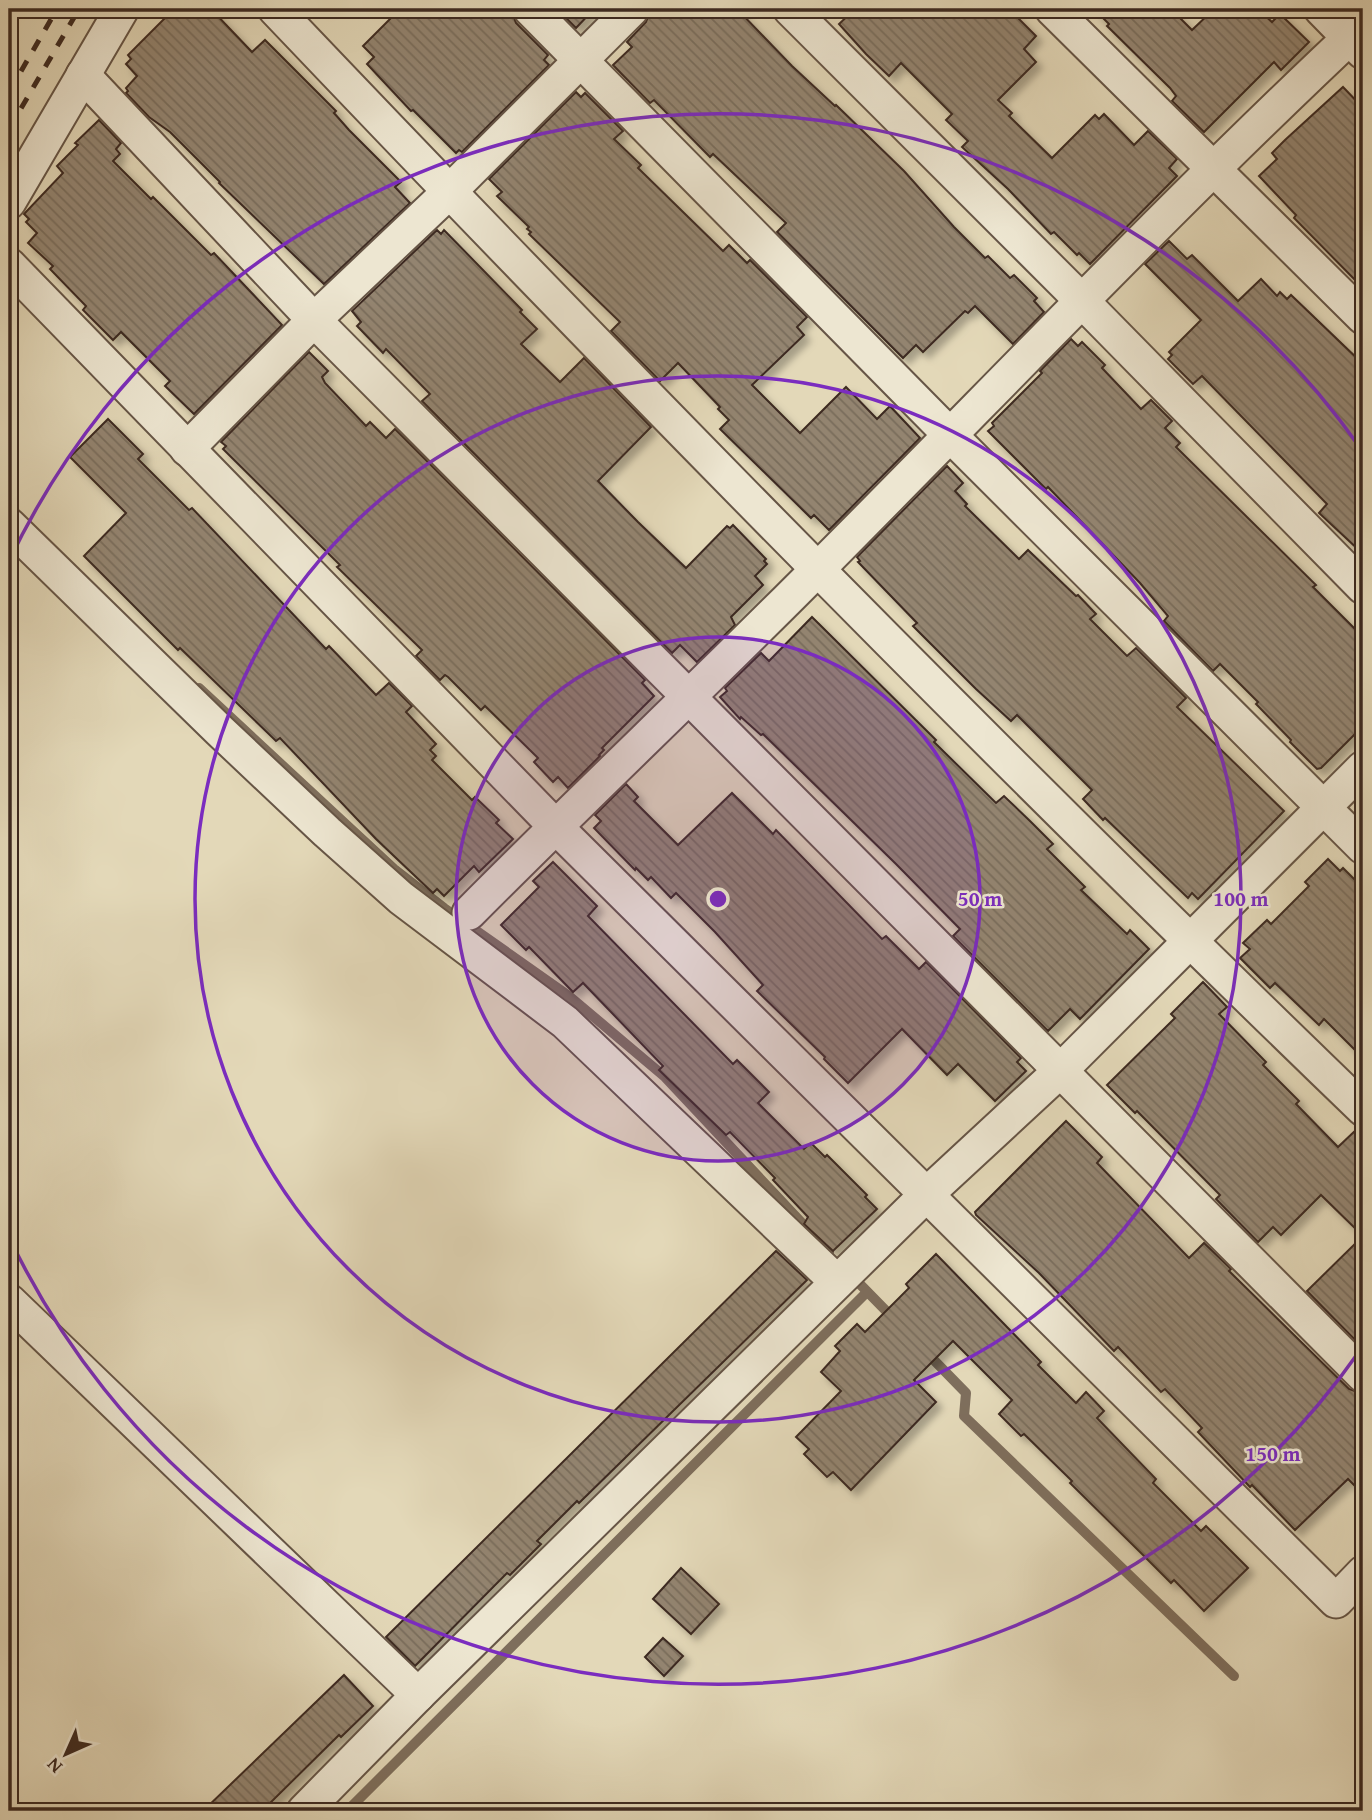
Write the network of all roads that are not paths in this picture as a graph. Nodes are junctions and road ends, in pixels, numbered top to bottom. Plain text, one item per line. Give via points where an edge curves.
1 (122, 9) edge
2 (275, 9) edge
3 (530, 9) edge
4 (632, 9) edge
5 (790, 9) edge
6 (1052, 9) edge
7 (1321, 9) edge
8 (1359, 38) edge
9 (581, 59) junction
10 (83, 75) junction
11 (1214, 170) junction
12 (449, 192) junction
13 (9, 202) edge
14 (9, 265) edge
15 (1083, 302) junction
16 (1363, 317) edge
17 (314, 320) junction
18 (950, 435) junction
19 (187, 449) junction
20 (9, 525) edge
21 (818, 569) junction
22 (1363, 587) edge
23 (688, 698) junction
24 (1363, 768) edge
25 (1324, 809) junction
26 (555, 826) junction
27 (1363, 847) edge
28 (469, 913) dead end
29 (1189, 940) junction
30 (1060, 1070) junction
31 (1363, 1108) edge
32 (926, 1194) junction
33 (837, 1282) junction
34 (9, 1301) edge
35 (1363, 1375) edge
36 (1363, 1573) edge
37 (418, 1695) junction
38 (304, 1811) edge

1 - 10 street
2 - 12 street
3 - 9 street
4 - 9 street
5 - 15 street
6 - 11 street
7 - 8 street
8 - 11 street
9 - 12 street
9 - 18 street
10 - 13 street
10 - 17 street
11 - 15 street
11 - 16 street
12 - 17 street
12 - 21 street
14 - 19 street
15 - 18 street
15 - 22 street
17 - 19 street
17 - 23 street
18 - 21 street
18 - 25 street
19 - 26 street
20 - 33 street via 327,832 401,898 565,1022
21 - 23 street
21 - 29 street
23 - 26 street
23 - 30 street
24 - 25 street
25 - 27 street
25 - 29 street
26 - 28 street
26 - 32 street
29 - 30 street
29 - 31 street
30 - 32 street
30 - 35 street
32 - 33 street
32 - 36 street via 1336,1601
33 - 37 street
34 - 37 street
37 - 38 street

